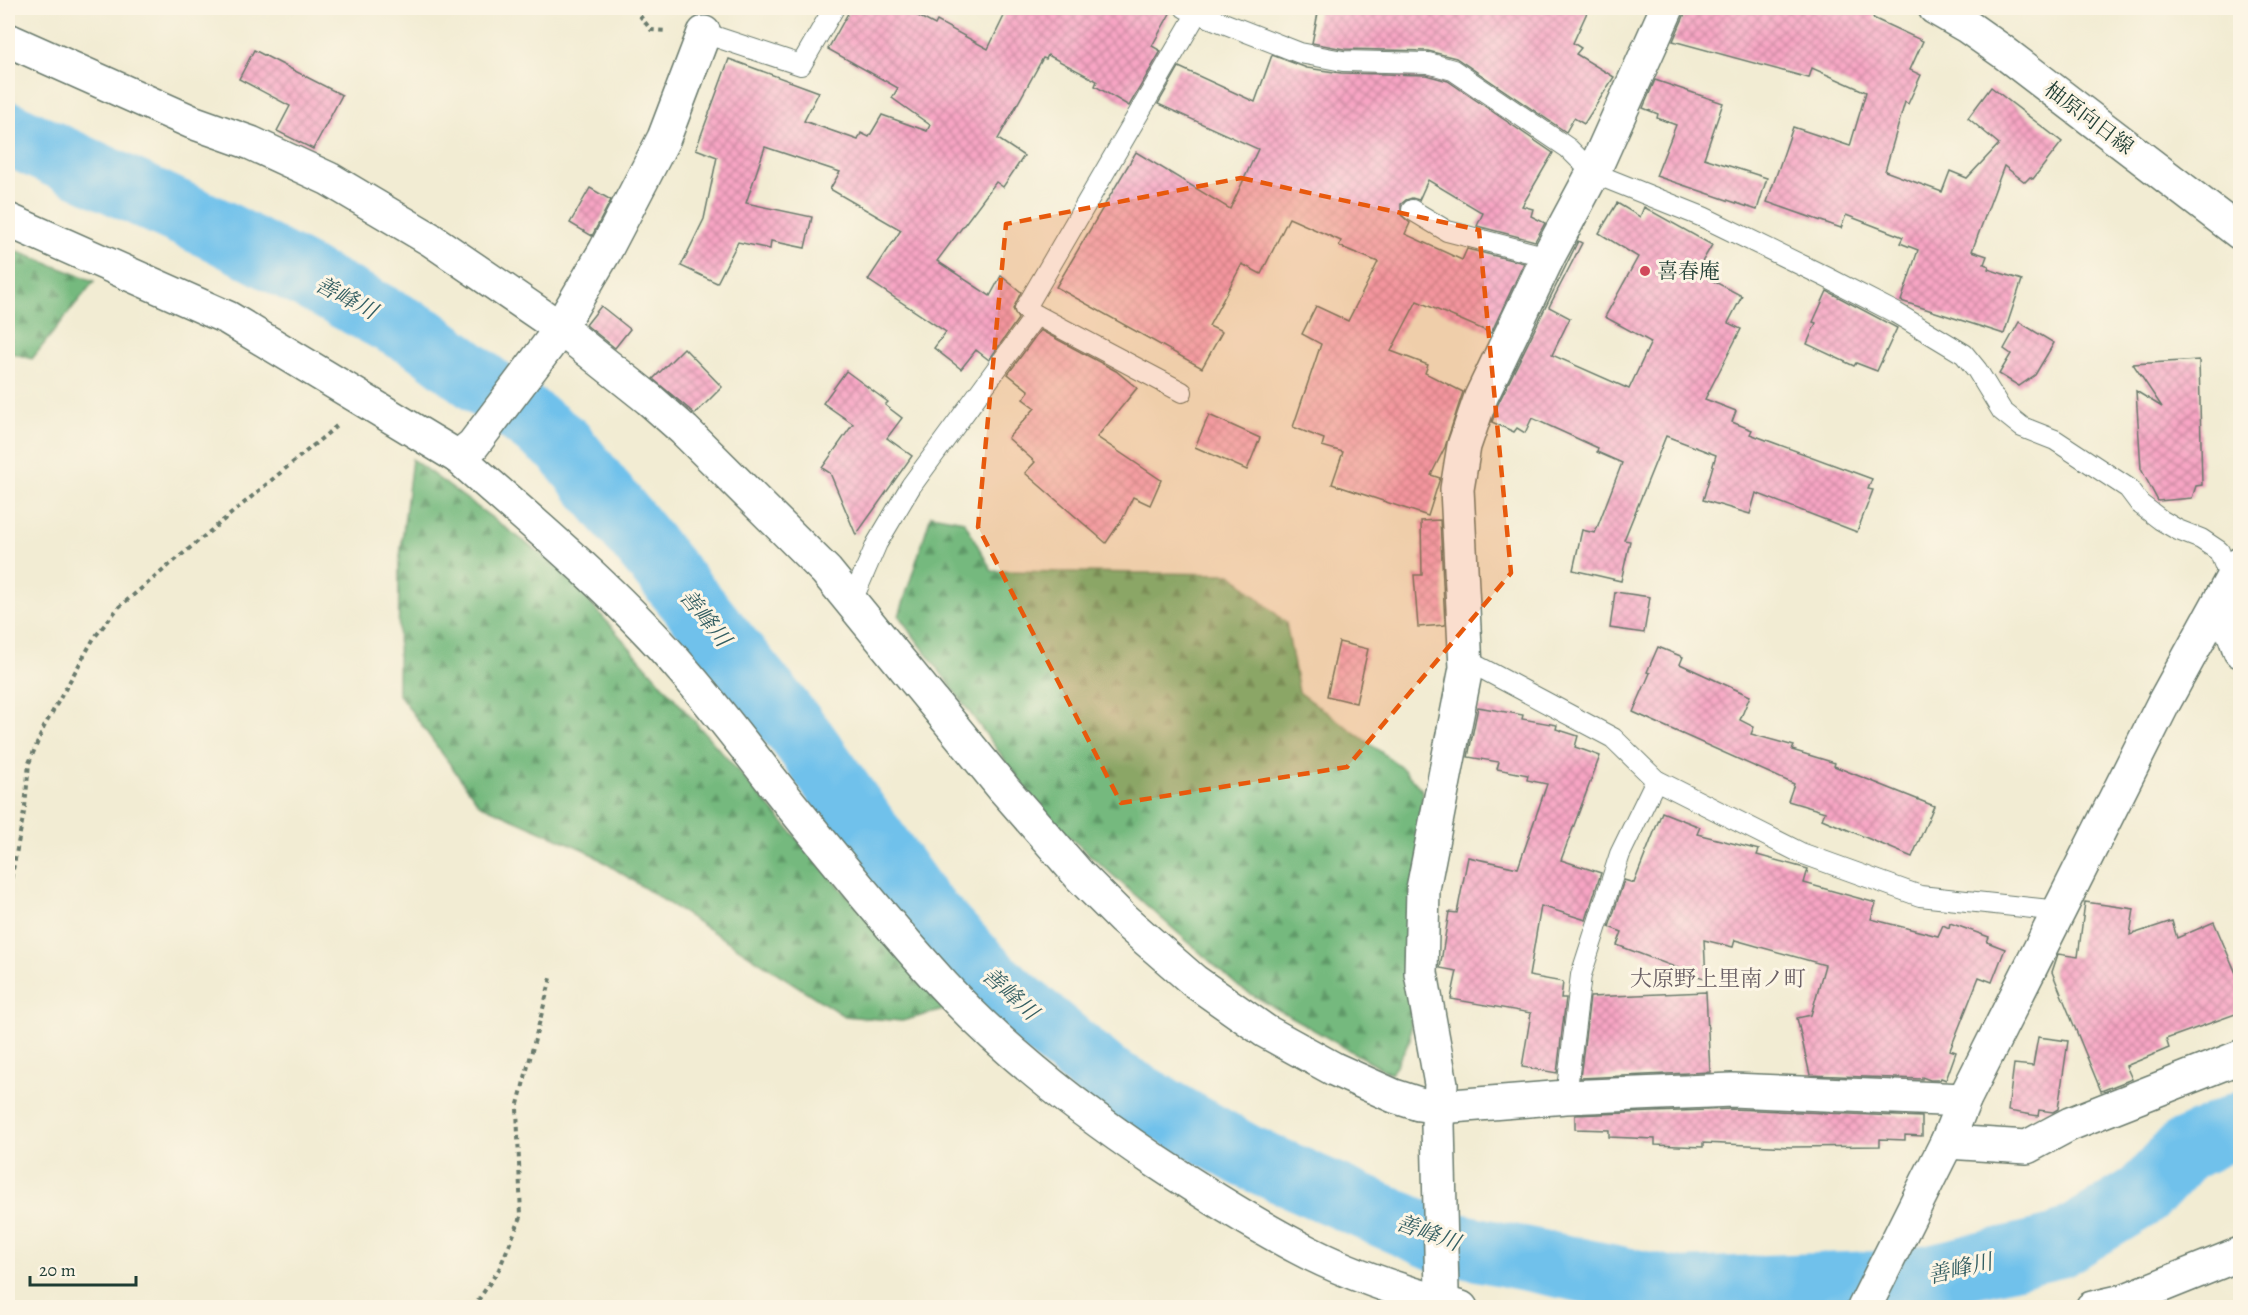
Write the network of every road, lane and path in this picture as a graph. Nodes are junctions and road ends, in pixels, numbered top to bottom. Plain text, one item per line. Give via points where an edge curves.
1 (634, 8) edge
2 (834, 8) edge
3 (1667, 8) edge
4 (1935, 8) edge
5 (1191, 10) edge
6 (704, 33) junction
7 (8, 40) edge
8 (1593, 174) junction
9 (1412, 210) dead end
10 (8, 220) edge
11 (2241, 233) edge
12 (1548, 257) junction
13 (1036, 315) junction
14 (557, 334) junction
15 (1182, 393) dead end
16 (366, 402) junction
17 (465, 451) junction
18 (2231, 581) edge
19 (851, 603) junction
20 (2241, 651) edge
21 (1466, 660) junction
22 (1656, 780) junction
23 (8, 896) edge
24 (2059, 911) junction
25 (551, 978) dead end
26 (2241, 1057) edge
27 (1566, 1097) junction
28 (1964, 1100) junction
29 (1439, 1116) junction
30 (1942, 1152) junction
31 (2241, 1254) edge
32 (1448, 1302) edge
33 (473, 1308) edge
34 (1864, 1308) edge
35 (2092, 1308) edge

1 - 6 path via 651,30
2 - 6 lane via 801,65
3 - 8 street
4 - 11 street, 柚原向日線 via 2002,51
5 - 8 lane via 1300,53 1343,61 1428,63 1453,70 1568,148
5 - 13 lane via 1025,309
6 - 14 street via 664,138
7 - 14 street via 328,179 430,239
8 - 12 street
8 - 18 lane via 1703,217 1826,277 1964,354 2002,411 2128,488 2140,504 2161,520 2219,551
9 - 12 lane via 1447,231
10 - 16 street via 228,318
12 - 21 street via 1481,397 1464,446 1457,489
13 - 15 lane
13 - 19 lane via 910,486 877,543
14 - 17 street
14 - 19 street via 641,392 684,430 826,571
16 - 17 street
16 - 23 path via 119,607 94,638 29,763
17 - 32 street via 681,668 894,928 944,986 997,1038 1117,1135 1241,1214 1359,1275
18 - 20 street
18 - 24 street via 2163,704
19 - 29 street via 1080,876 1194,981 1265,1031 1334,1069
21 - 22 lane via 1612,738
21 - 29 street via 1423,889 1421,973 1441,1084
22 - 24 lane via 1801,852 1920,896
22 - 27 lane via 1620,854 1581,975
24 - 28 street
25 - 33 path via 517,1108 521,1217 499,1269
26 - 30 street via 2070,1124 2026,1146
27 - 28 street via 1732,1090
27 - 29 street
28 - 30 street
29 - 32 street
30 - 34 street
31 - 35 street via 2123,1301

